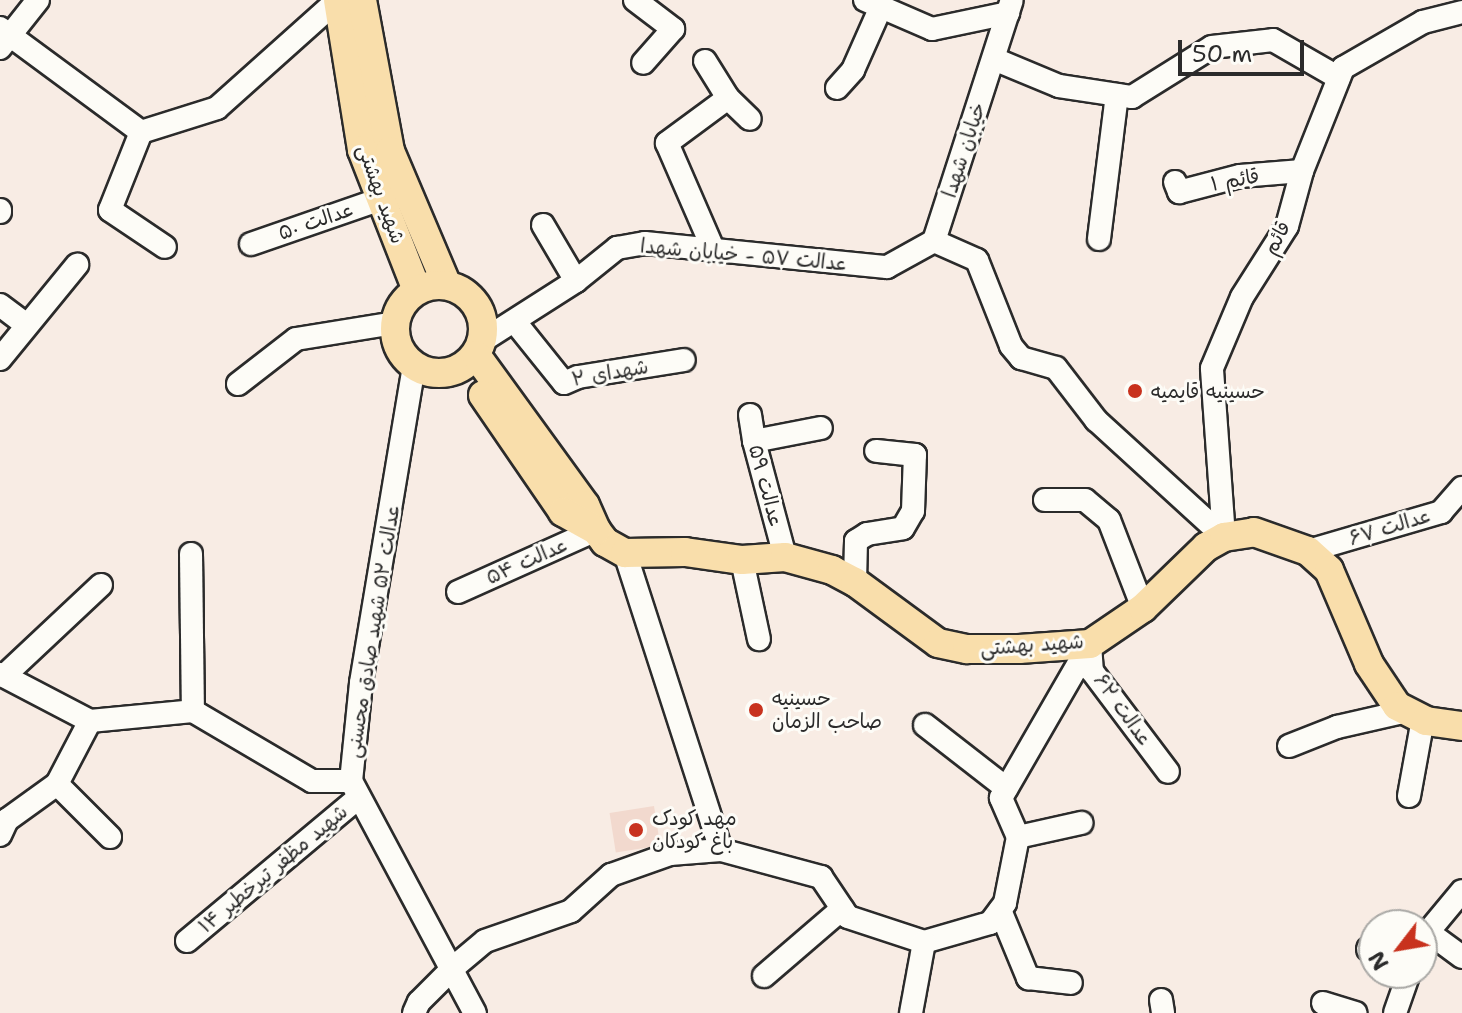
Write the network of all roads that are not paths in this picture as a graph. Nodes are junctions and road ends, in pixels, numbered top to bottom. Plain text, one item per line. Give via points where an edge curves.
1 (38, 0) edge
2 (338, 0) edge
3 (362, 0) edge
4 (635, 0) edge
5 (872, 4) edge
6 (1010, 6) edge
7 (1462, 12) edge
8 (3, 37) edge
9 (994, 59) junction
10 (705, 61) dead end
11 (643, 63) dead end
12 (1339, 78) junction
13 (837, 88) dead end
14 (1117, 95) junction
15 (728, 98) junction
16 (750, 119) dead end
17 (141, 132) junction
18 (1302, 171) junction
19 (1175, 182) dead end
20 (381, 199) junction
21 (543, 225) dead end
22 (1099, 239) dead end
23 (934, 241) junction
24 (251, 244) dead end
25 (165, 247) dead end
26 (713, 249) junction
27 (77, 265) dead end
28 (576, 281) junction
29 (447, 285) junction
30 (417, 290) junction
31 (0, 305) edge
32 (515, 322) junction
33 (395, 323) junction
34 (25, 324) junction
35 (473, 354) junction
36 (0, 359) edge
37 (684, 360) dead end
38 (414, 366) junction
39 (238, 384) dead end
40 (750, 415) dead end
41 (821, 428) dead end
42 (754, 441) junction
43 (876, 451) dead end
44 (1462, 488) edge
45 (1045, 500) dead end
46 (596, 530) junction
47 (1224, 537) junction
48 (1308, 551) junction
49 (625, 553) junction
50 (191, 554) dead end
51 (785, 557) junction
52 (742, 560) junction
53 (855, 582) junction
54 (101, 585) dead end
55 (458, 592) dead end
56 (1143, 608) junction
57 (759, 639) dead end
58 (1090, 644) junction
59 (2, 675) edge
60 (193, 711) junction
61 (1415, 715) junction
62 (90, 721) junction
63 (925, 725) dead end
64 (1462, 726) edge
65 (1289, 746) dead end
66 (1168, 772) dead end
67 (57, 784) junction
68 (1006, 788) junction
69 (355, 789) junction
70 (1409, 796) dead end
71 (1081, 823) dead end
72 (0, 835) edge
73 (110, 837) dead end
74 (1018, 837) junction
75 (721, 850) junction
76 (1462, 891) edge
77 (842, 909) junction
78 (1000, 910) junction
79 (1438, 921) edge
80 (187, 941) dead end
81 (924, 942) junction
82 (1438, 945) edge
83 (1462, 957) edge
84 (454, 967) junction
85 (764, 976) dead end
86 (1071, 983) dead end
87 (1403, 989) edge
88 (1323, 1003) dead end
89 (414, 1013) edge
90 (475, 1013) edge
91 (911, 1013) edge
92 (1356, 1013) edge
93 (1395, 1013) edge

1 - 8 street
2 - 17 street via 217,108
2 - 20 main road, شهید بهشتی via 362,150
3 - 29 main road, شهید بهشتی via 390,151
4 - 11 street via 673,29
5 - 6 street via 932,29
5 - 13 street via 853,70
6 - 9 street, خیابان شهدا
7 - 12 street, قائم via 1423,22 1343,68
8 - 17 street
9 - 14 street via 1059,86
9 - 23 street, خیابان شهدا
10 - 15 street
12 - 14 street via 1273,40 1212,47 1132,97
12 - 18 street, قائم
14 - 22 street
15 - 16 street
15 - 26 street via 667,143
17 - 25 street via 110,210
18 - 19 street, قائم ۱ via 1240,176 1179,192
18 - 47 street, قائم via 1287,226 1242,297 1212,368
20 - 24 street, عدالت ۵۰
20 - 30 main road, شهید بهشتی
21 - 28 street
23 - 26 street, عدالت ۵۷ - خیابان شهدا via 887,267
23 - 47 street via 977,260 1011,346 1021,358 1056,368 1096,420
26 - 28 street, عدالت ۵۷ - خیابان شهدا via 645,243 617,248
27 - 34 street
28 - 32 street, عدالت ۵۷ - خیابان شهدا
29 - 30 main road
29 - 35 main road via 473,300 483,327
30 - 33 main road
31 - 34 street
32 - 35 street, عدالت ۵۷ - خیابان شهدا
32 - 37 street, شهدای ۲ via 564,383
33 - 38 main road via 398,347
33 - 39 street via 296,339
34 - 36 street
35 - 38 main road via 447,373
35 - 46 main road via 563,512
38 - 69 street, عدالت ۵۲ شهید صادق محسنی via 361,683
40 - 42 street, عدالت ۵۹
41 - 42 street
42 - 51 street, عدالت ۵۹
43 - 53 street via 915,455 913,511 903,528 856,541
44 - 48 street, عدالت ۶۷ via 1441,512
45 - 56 street via 1085,500 1109,520
46 - 49 main road
46 - 55 street, عدالت ۵۴
47 - 48 main road via 1254,532
47 - 56 main road, شهید بهشتی via 1206,547
48 - 61 main road via 1329,570 1342,594 1369,664 1397,706
49 - 52 main road, شهید بهشتی via 685,552
49 - 75 street
50 - 60 street
51 - 52 main road, شهید بهشتی
51 - 53 main road, شهید بهشتی
52 - 57 street
53 - 58 main road, شهید بهشتی via 938,643 967,649
54 - 59 street
56 - 58 main road, شهید بهشتی
58 - 66 street, عدالت ۶۲ via 1092,671
58 - 68 street
59 - 62 street
60 - 62 street
60 - 69 street via 312,781
61 - 64 main road
61 - 65 street via 1337,727
61 - 70 street
62 - 67 street
63 - 68 street
67 - 72 street via 7,820
67 - 73 street
68 - 74 street via 1001,798
69 - 80 street, شهید مظفر تیرخطیر ۱۴
69 - 84 street
71 - 74 street
74 - 78 street
75 - 77 street via 821,877
75 - 84 street via 670,854 611,875 571,911 485,941
76 - 79 street
77 - 81 street via 848,917
77 - 85 street
78 - 81 street via 990,923
78 - 86 street via 1028,978
81 - 91 street
82 - 83 street
84 - 89 street
84 - 90 street
87 - 93 street
88 - 92 street

